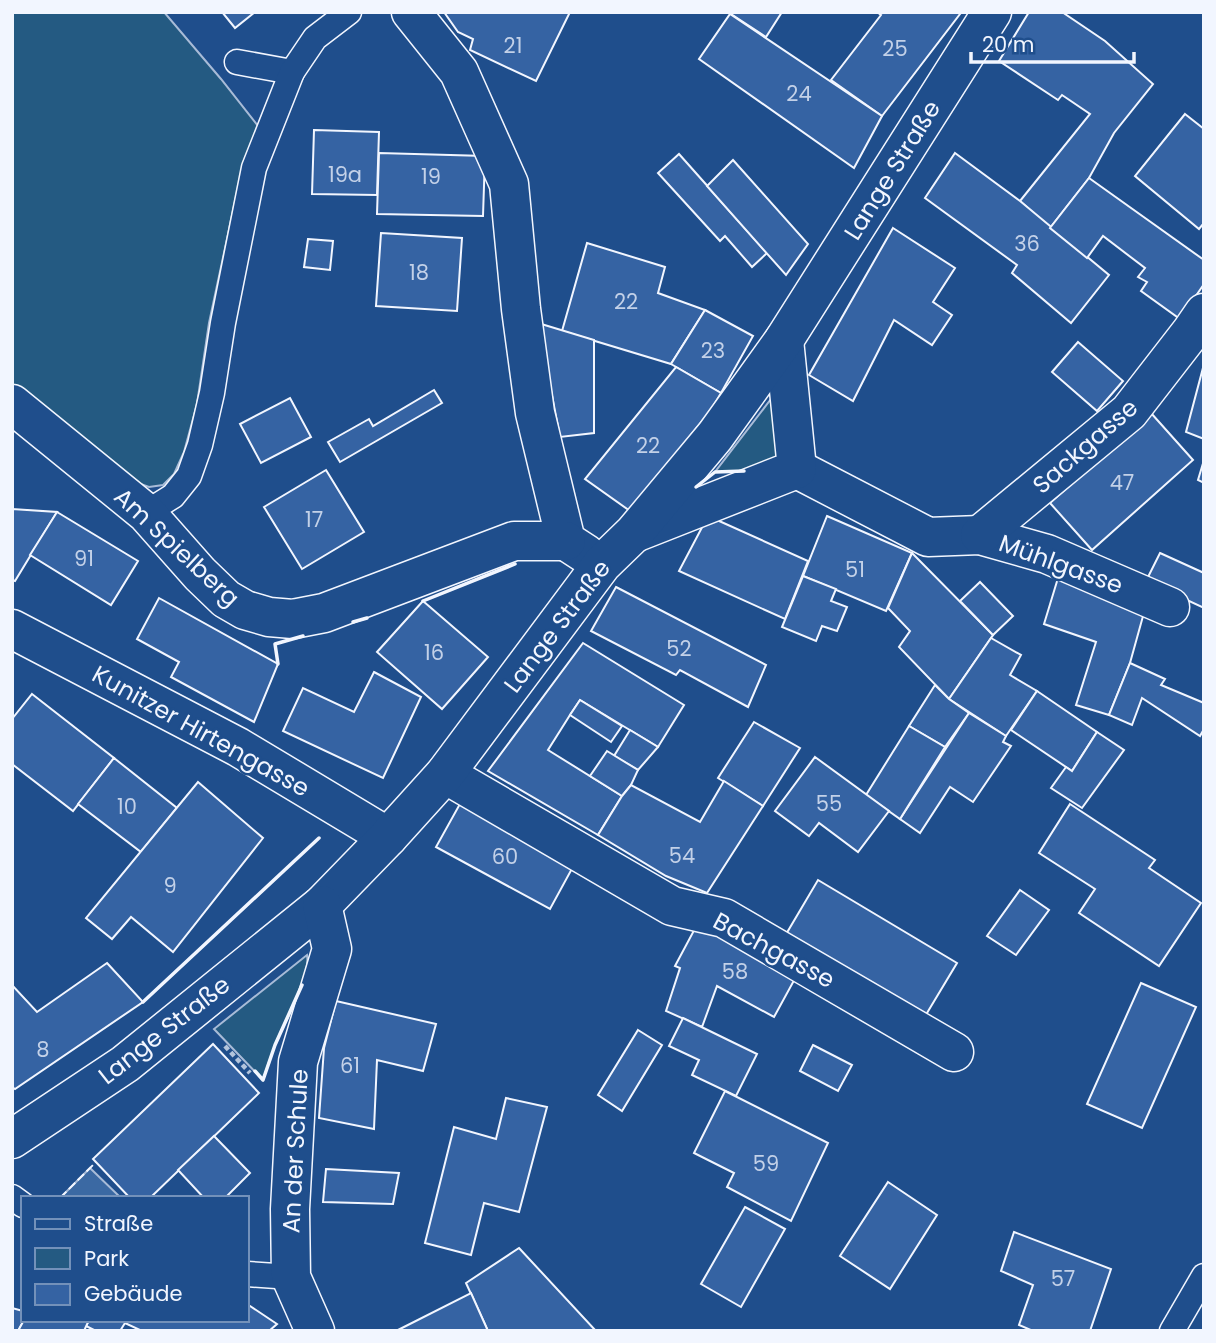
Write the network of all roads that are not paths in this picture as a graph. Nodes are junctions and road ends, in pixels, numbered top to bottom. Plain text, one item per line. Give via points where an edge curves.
1 (349, 12) edge
2 (411, 12) edge
3 (992, 12) edge
4 (237, 62) dead end
5 (292, 72) junction
6 (1204, 313) edge
7 (784, 340) junction
8 (12, 404) edge
9 (797, 469) junction
10 (146, 513) junction
11 (634, 533) junction
12 (980, 535) junction
13 (566, 541) junction
14 (602, 564) junction
15 (1170, 607) dead end
16 (12, 629) edge
17 (445, 774) junction
18 (388, 837) junction
19 (322, 905) junction
20 (954, 1052) dead end
21 (12, 1139) edge
22 (248, 1274) edge
23 (1204, 1276) edge
24 (291, 1277) junction
25 (315, 1331) edge
26 (1172, 1331) edge

1 - 5 lane via 315,38
2 - 13 street via 459,72 509,184 520,309 536,413
3 - 7 street, Lange Straße
4 - 5 lane
5 - 10 lane via 254,168 200,445 181,486
6 - 12 street, Sackgasse via 1129,412
7 - 9 street
7 - 11 street, Lange Straße via 715,436
8 - 10 street, Am Spielberg
9 - 11 street
9 - 12 street, Mühlgasse via 928,537
10 - 13 street, Am Spielberg via 226,598 246,610 293,619 324,613 514,541
11 - 14 street, Lange Straße
12 - 15 street, Mühlgasse via 1047,554
13 - 14 street
14 - 17 street, Lange Straße
16 - 18 street, Kunitzer Hirtengasse via 238,747
17 - 18 street, Lange Straße
17 - 20 street, Bachgasse via 672,906 724,918
18 - 19 street, Lange Straße
19 - 21 street, Lange Straße via 125,1064
19 - 24 street, An der Schule via 332,949 298,1062
22 - 24 lane
23 - 26 lane
24 - 25 street, An der Schule

